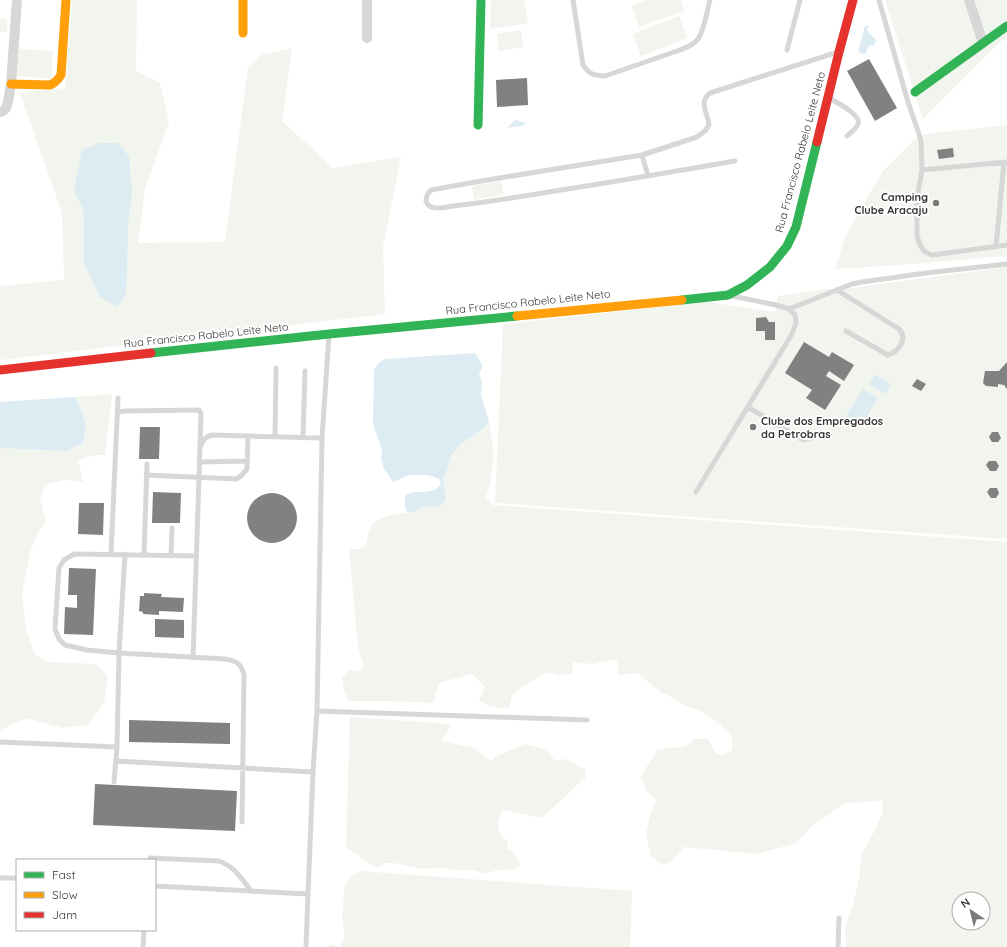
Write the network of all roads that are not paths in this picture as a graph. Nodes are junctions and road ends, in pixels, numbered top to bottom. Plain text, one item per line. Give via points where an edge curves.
1 (17, 0) edge
2 (66, 0) edge
3 (243, 0) edge
4 (367, 0) edge
5 (481, 0) edge
6 (573, 0) edge
7 (710, 0) edge
8 (800, 0) edge
9 (853, 0) edge
10 (879, 0) edge
11 (969, 0) edge
12 (1007, 26) edge
13 (243, 33) dead end
14 (367, 38) dead end
15 (983, 43) junction
16 (787, 50) dead end
17 (839, 52) junction
18 (11, 84) junction
19 (915, 92) dead end
20 (828, 97) junction
21 (2, 111) edge
22 (478, 125) dead end
23 (847, 136) dead end
24 (642, 155) junction
25 (734, 161) dead end
26 (1006, 162) edge
27 (922, 170) junction
28 (648, 176) junction
29 (1007, 245) edge
30 (996, 246) junction
31 (1007, 264) edge
32 (837, 290) junction
33 (728, 295) junction
34 (789, 309) junction
35 (846, 331) dead end
36 (329, 334) junction
37 (276, 368) dead end
38 (0, 370) edge
39 (305, 371) dead end
40 (118, 398) dead end
41 (748, 407) junction
42 (118, 412) junction
43 (825, 433) dead end
44 (248, 436) junction
45 (275, 437) junction
46 (303, 438) junction
47 (322, 438) junction
48 (200, 447) junction
49 (247, 461) junction
50 (199, 462) junction
51 (147, 464) dead end
52 (146, 475) junction
53 (199, 478) junction
54 (696, 492) dead end
55 (172, 528) dead end
56 (111, 554) junction
57 (125, 554) junction
58 (144, 555) junction
59 (171, 555) junction
60 (196, 556) junction
61 (119, 653) junction
62 (193, 658) junction
63 (317, 711) junction
64 (587, 720) dead end
65 (0, 742) edge
66 (117, 747) junction
67 (116, 761) junction
68 (243, 768) junction
69 (313, 772) junction
70 (114, 782) dead end
71 (242, 822) dead end
72 (150, 858) dead end
73 (0, 878) edge
74 (16, 878) edge
75 (156, 886) edge
76 (251, 891) junction
77 (308, 894) junction
78 (839, 918) dead end
79 (144, 931) edge
80 (143, 947) edge
81 (306, 947) edge
82 (838, 947) edge

1 - 18 street
2 - 18 street via 61,75 58,80 50,85
3 - 13 street
4 - 14 street
5 - 22 street
6 - 7 lane via 583,65 587,72 595,76 605,76 677,51 697,41
8 - 16 lane
9 - 17 street, Rua Francisco Rabelo Leite Neto
10 - 27 lane via 919,134
11 - 15 street
12 - 15 street
15 - 19 street
17 - 20 street, Rua Francisco Rabelo Leite Neto
17 - 24 lane via 710,93 704,100 709,125 705,131 697,137
18 - 21 street via 8,102
20 - 23 lane via 852,112 859,120 858,125
20 - 33 street, Rua Francisco Rabelo Leite Neto via 796,227 787,246 770,267 747,285
24 - 28 lane
24 - 28 lane via 432,190 426,198 427,203 433,208 477,204
25 - 28 lane
26 - 27 lane
26 - 30 lane
27 - 30 lane via 917,198 916,236 925,252 932,255
29 - 30 lane
31 - 32 lane via 926,272 852,284
32 - 34 lane
32 - 35 lane via 899,329 903,337 902,345 888,355
33 - 34 lane
33 - 36 street, Rua Francisco Rabelo Leite Neto
34 - 41 lane via 796,323 792,334
36 - 38 street, Rua Francisco Rabelo Leite Neto
36 - 47 lane
37 - 45 lane
39 - 46 lane
40 - 42 lane
41 - 43 lane via 804,440
41 - 54 lane
42 - 48 lane via 199,410
42 - 56 lane
44 - 45 lane
44 - 48 lane via 212,435 206,437
44 - 49 lane
45 - 46 lane
46 - 47 lane
47 - 63 lane
48 - 50 lane
49 - 50 lane
49 - 53 lane via 247,469 236,479
50 - 53 lane
51 - 52 lane
52 - 53 lane
52 - 58 lane
53 - 60 lane
55 - 59 lane
56 - 57 lane
56 - 61 lane via 74,554 64,560 59,568 55,629 65,645
57 - 58 lane
57 - 61 lane
58 - 59 lane
59 - 60 lane
60 - 62 lane
61 - 62 lane
61 - 66 lane
62 - 68 lane via 235,660 241,666 244,674
63 - 64 lane
63 - 69 lane
65 - 66 lane
66 - 67 lane
67 - 68 lane
67 - 70 lane
68 - 69 lane
68 - 71 lane
69 - 77 lane
72 - 76 lane via 219,861 235,870
73 - 74 lane
75 - 76 lane
76 - 77 lane
77 - 81 lane
78 - 82 lane
79 - 80 lane

